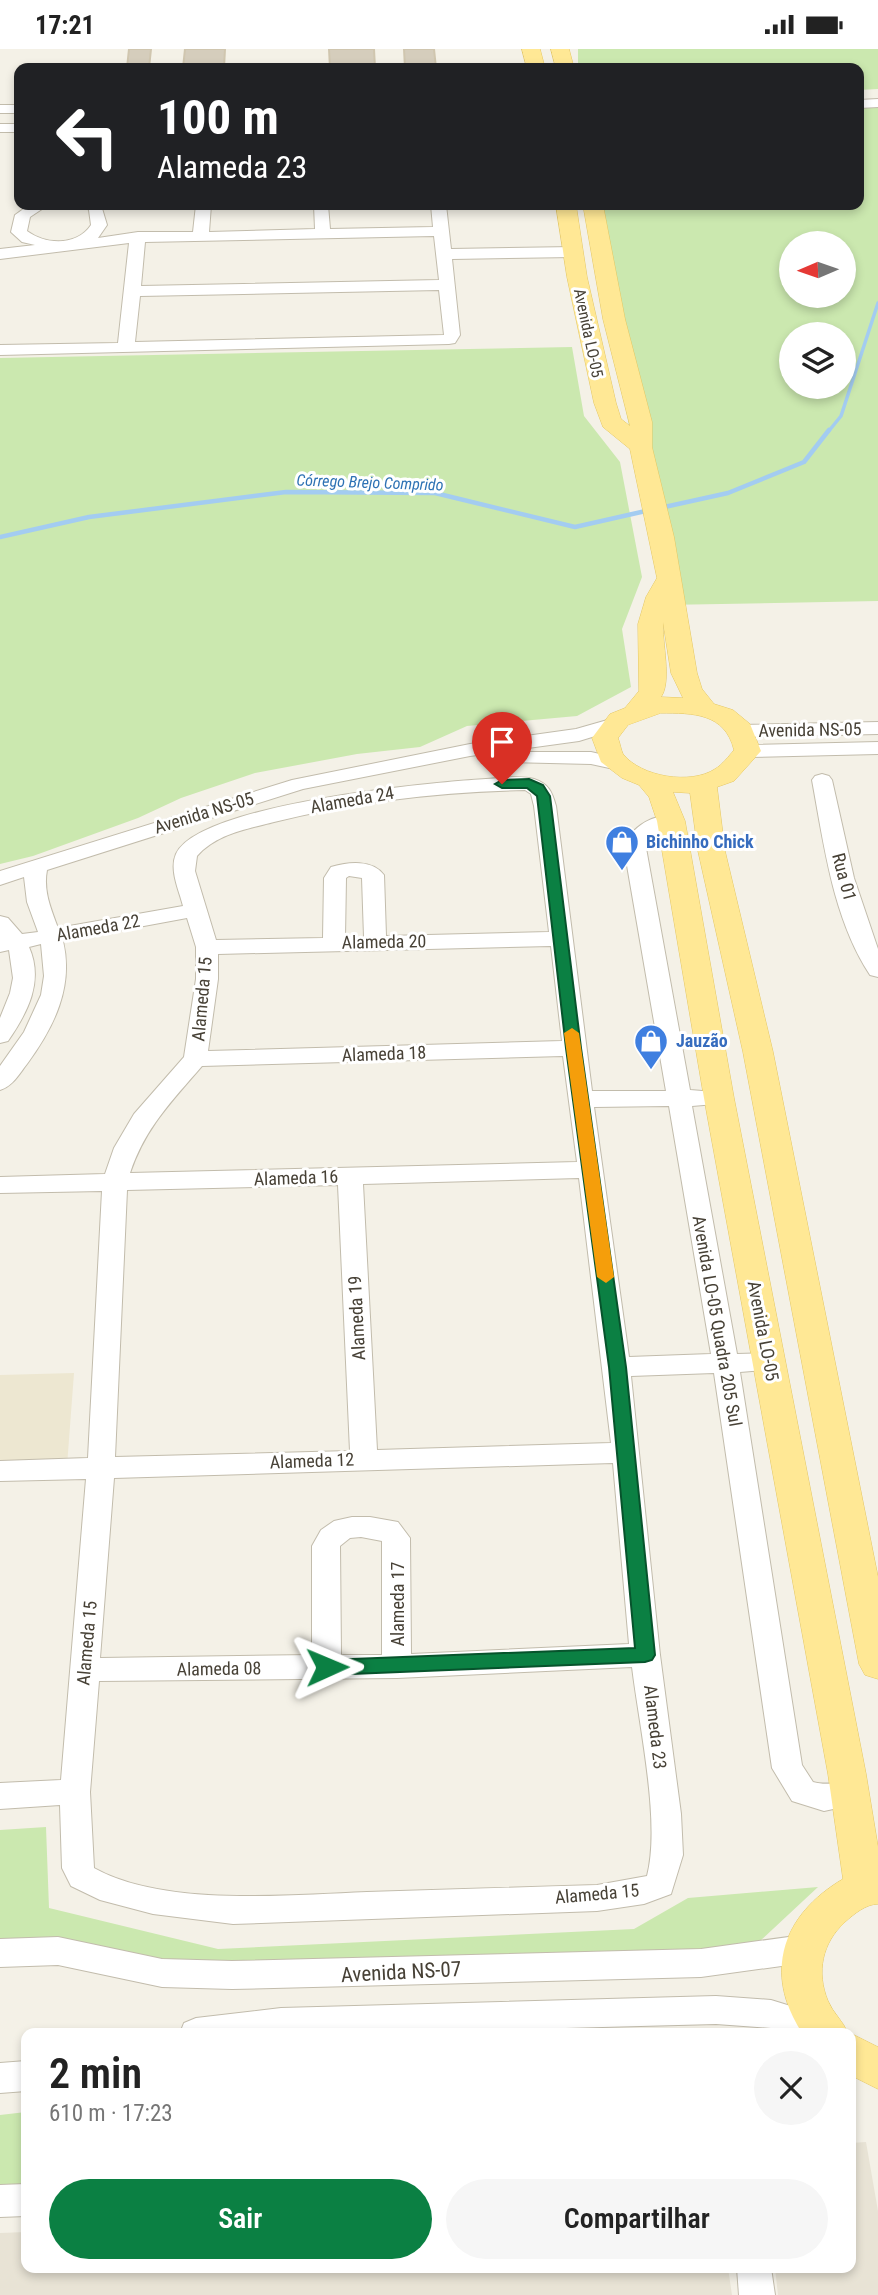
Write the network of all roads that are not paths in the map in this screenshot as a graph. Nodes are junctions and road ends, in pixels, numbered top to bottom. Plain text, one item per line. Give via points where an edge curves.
1 (32, 210) edge
2 (96, 210) edge
3 (203, 210) edge
4 (321, 210) edge
5 (440, 210) edge
6 (567, 210) edge
7 (594, 210) edge
8 (96, 230) junction
9 (442, 231) junction
10 (19, 232) junction
11 (323, 233) junction
12 (201, 235) junction
13 (136, 238) junction
14 (69, 244) junction
15 (573, 252) junction
16 (1, 254) edge
17 (446, 254) junction
18 (447, 285) junction
19 (131, 291) junction
20 (126, 348) junction
21 (0, 350) edge
22 (641, 447) junction
23 (667, 580) junction
24 (705, 709) junction
25 (636, 710) junction
26 (611, 725) junction
27 (878, 728) edge
28 (745, 741) junction
29 (878, 748) edge
30 (411, 763) junction
31 (614, 763) junction
32 (822, 780) dead end
33 (650, 781) junction
34 (529, 783) joint
35 (703, 783) junction
36 (671, 821) junction
37 (186, 855) joint
38 (37, 867) junction
39 (0, 878) edge
40 (196, 910) junction
41 (0, 923) edge
42 (51, 937) junction
43 (561, 939) junction
44 (334, 943) junction
45 (375, 943) junction
46 (8, 944) edge
47 (207, 947) junction
48 (878, 970) edge
49 (0, 1036) edge
50 (574, 1048) junction
51 (195, 1059) junction
52 (0, 1082) edge
53 (677, 1098) junction
54 (719, 1098) junction
55 (581, 1099) junction
56 (591, 1170) junction
57 (350, 1176) junction
58 (115, 1182) junction
59 (0, 1185) edge
60 (768, 1362) junction
61 (726, 1364) junction
62 (617, 1367) junction
63 (624, 1454) junction
64 (364, 1460) junction
65 (101, 1467) junction
66 (0, 1471) edge
67 (645, 1655) junction
68 (878, 1664) edge
69 (397, 1666) junction
70 (327, 1667) junction
71 (85, 1670) junction
72 (75, 1792) junction
73 (850, 1794) junction
74 (0, 1796) edge
75 (660, 1885) joint
76 (871, 1887) edge
77 (803, 1949) junction
78 (0, 1953) edge
79 (245, 2028) edge
80 (806, 2028) edge
81 (825, 2028) edge
82 (856, 2054) edge
83 (878, 2070) edge
84 (21, 2076) edge
85 (0, 2078) edge
86 (21, 2200) edge
87 (0, 2201) edge
88 (755, 2273) edge
89 (757, 2295) edge

1 - 10 street via 23,215
2 - 8 street
3 - 12 street
4 - 11 street
5 - 9 street
6 - 15 main road, Avenida LO-05
7 - 22 main road, Avenida LO-05 via 614,319 641,422
8 - 13 street
8 - 14 street
9 - 11 street
9 - 17 street
10 - 14 street via 27,239
10 - 16 street
11 - 12 street
12 - 13 street
13 - 14 street
13 - 19 street
14 - 16 street
15 - 17 street
15 - 22 main road, Avenida LO-05 via 611,422
17 - 18 street
18 - 19 street
18 - 20 street via 452,335 441,341
19 - 20 street
20 - 21 street
22 - 23 main road, Avenida LO-05
23 - 24 main road, Avenida LO-05 via 687,683
23 - 25 main road via 648,630 652,692
24 - 25 main road via 659,705
24 - 28 main road via 727,718
25 - 26 main road
26 - 30 street, Avenida NS-05 via 579,735
26 - 31 main road via 605,737 606,750
27 - 28 street, Avenida NS-05
28 - 29 street, Avenida NS-05
28 - 35 main road via 739,766
30 - 31 street, Avenida NS-05 via 563,757
30 - 38 street, Avenida NS-05 via 299,784
31 - 33 main road
32 - 48 street, Rua 01 via 859,930
33 - 35 main road
33 - 36 main road, Avenida LO-05 via 662,796
34 - 37 street, Alameda 24 via 410,790 317,805 226,829
34 - 43 street, Alameda 23 via 544,796
35 - 68 main road
36 - 53 street, Avenida LO-05 Quadra 205 Sul via 644,830 635,848
36 - 54 main road, Avenida LO-05
37 - 40 street, Alameda 15 via 184,871
38 - 39 street, Avenida NS-05
38 - 42 street via 37,900
40 - 42 street, Alameda 22
40 - 47 street, Alameda 15
41 - 46 street
42 - 46 street, Alameda 22
42 - 52 street via 52,999 43,1021
43 - 45 street, Alameda 20
43 - 50 street, Alameda 23
44 - 45 street, Alameda 20
44 - 45 street via 336,876 342,870 358,869 373,875
44 - 47 street, Alameda 20
46 - 49 street via 23,955 25,976 11,1023
47 - 51 street, Alameda 15
50 - 51 street, Alameda 18
50 - 55 street, Alameda 23
51 - 58 street, Alameda 15 via 142,1120
53 - 54 street
53 - 55 street
53 - 61 street, Avenida LO-05 Quadra 205 Sul
54 - 60 main road, Avenida LO-05
55 - 56 street, Alameda 23
56 - 57 street, Alameda 16
56 - 62 street, Alameda 23
57 - 58 street, Alameda 16
57 - 64 street, Alameda 19
58 - 59 street, Alameda 16
58 - 65 street, Alameda 15
60 - 61 street
60 - 73 main road, Avenida LO-05
61 - 62 street
61 - 73 street, Avenida LO-05 Quadra 205 Sul via 787,1768 803,1792 824,1798
62 - 63 street, Alameda 23
63 - 64 street, Alameda 12
63 - 67 street, Alameda 23
64 - 65 street, Alameda 12
65 - 66 street, Alameda 12
65 - 71 street, Alameda 15
67 - 69 street, Alameda 08
67 - 75 street, Alameda 23 via 666,1814 668,1855
69 - 70 street, Alameda 08
69 - 70 street, Alameda 17 via 396,1538 384,1529 345,1527 332,1534 326,1546
70 - 71 street, Alameda 08
71 - 72 street, Alameda 15
72 - 74 street
72 - 75 street, Alameda 15 via 82,1877 100,1887 178,1905 233,1910 597,1898
73 - 76 main road, Avenida LO-05
76 - 77 main road via 822,1918
77 - 78 street, Avenida NS-07 via 701,1963 232,1976 158,1972 58,1951
77 - 81 main road via 802,1976 809,2007
79 - 80 street via 716,2010 771,2014
82 - 83 main road
84 - 85 street
86 - 87 street
88 - 89 street

